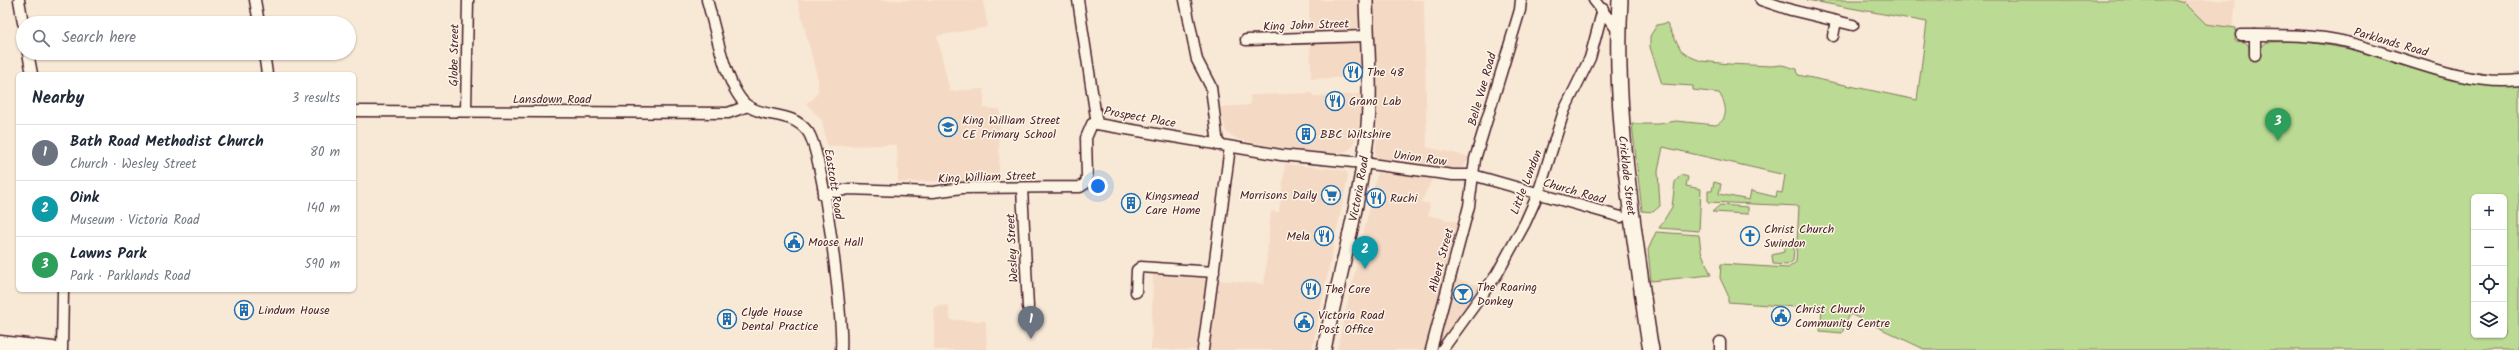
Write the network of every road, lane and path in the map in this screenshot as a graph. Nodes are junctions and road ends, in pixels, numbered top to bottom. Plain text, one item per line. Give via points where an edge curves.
1 (19, 0) edge
2 (255, 0) edge
3 (468, 0) edge
4 (707, 0) edge
5 (1078, 0) edge
6 (1185, 0) edge
7 (1366, 0) edge
8 (1528, 0) edge
9 (1594, 0) edge
10 (1620, 0) edge
11 (1761, 0) edge
12 (1521, 5) edge
13 (1603, 9) junction
14 (22, 16) edge
15 (258, 16) edge
16 (1836, 21) junction
17 (1853, 25) dead end
18 (1619, 32) junction
19 (2241, 35) dead end
20 (2255, 35) junction
21 (1367, 36) junction
22 (1833, 36) dead end
23 (1246, 40) dead end
24 (2255, 55) dead end
25 (29, 60) edge
26 (265, 60) edge
27 (32, 72) edge
28 (267, 72) edge
29 (2519, 80) edge
30 (748, 106) junction
31 (356, 111) edge
32 (466, 111) junction
33 (1097, 124) junction
34 (1218, 145) junction
35 (1230, 147) junction
36 (1363, 163) junction
37 (1473, 175) junction
38 (1022, 188) junction
39 (1538, 194) junction
40 (823, 195) junction
41 (1622, 217) dead end
42 (1214, 272) junction
43 (63, 292) edge
44 (1136, 292) dead end
45 (1028, 308) dead end
46 (0, 344) edge
47 (53, 350) edge
48 (62, 350) edge
49 (841, 350) edge
50 (1203, 350) edge
51 (1324, 350) edge
52 (1431, 350) edge
53 (1442, 350) edge
54 (1652, 350) edge

1 - 14 street
2 - 15 street
3 - 32 street, Globe Street
4 - 30 street via 730,80
5 - 33 street, Prospect Place
6 - 34 street via 1197,60 1211,87
7 - 21 street, Victoria Road
8 - 12 street, Belle Vue Road
9 - 13 street
10 - 18 main road, Cricklade Street
11 - 16 street
12 - 37 street, Belle Vue Road via 1503,61
13 - 18 street
13 - 39 street, Little London via 1590,58 1564,111
16 - 17 street
16 - 22 street
18 - 54 main road, Cricklade Street via 1619,93 1625,167
19 - 20 street, Parklands Road
20 - 24 street
20 - 29 street, Parklands Road via 2298,36 2345,42 2453,73 2495,80
21 - 23 street, King John Street
21 - 36 street, Victoria Road via 1369,120
25 - 27 street
26 - 28 street
30 - 32 street, Lansdown Road via 728,113
30 - 40 street, Eastcott Road via 789,117 807,130 816,149
31 - 32 street, Lansdown Road
33 - 34 street, Prospect Place
33 - 38 street, King William Street via 1090,126 1087,132 1087,176 1084,186
34 - 35 street, Prospect Place
35 - 36 street, Prospect Place
35 - 42 street
36 - 37 street, Union Row via 1448,175
36 - 51 street, Victoria Road
37 - 39 street, Church Road
37 - 52 street, Albert Street via 1466,218
38 - 40 street, King William Street via 962,188 933,192 849,189
38 - 45 street, Wesley Street
39 - 41 street, Church Road
39 - 53 street, Little London via 1496,274
40 - 49 street, Eastcott Road via 842,319
42 - 44 street via 1141,267 1137,270
42 - 50 street
43 - 48 street
46 - 47 main road

